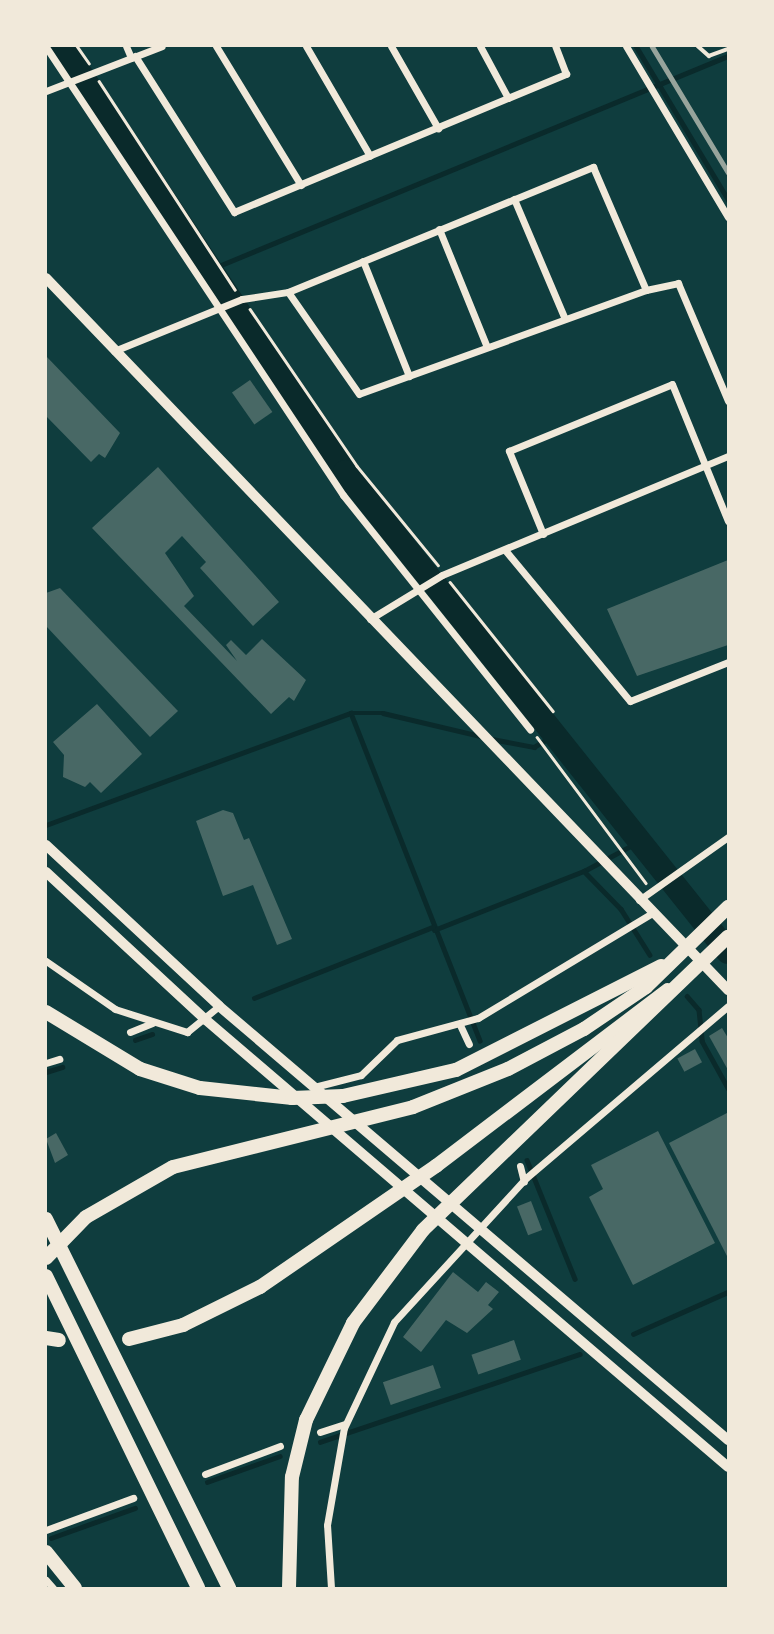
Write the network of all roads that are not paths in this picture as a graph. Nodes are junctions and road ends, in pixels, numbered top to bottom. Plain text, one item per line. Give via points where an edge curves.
1 (126, 46) edge
2 (162, 46) edge
3 (216, 46) edge
4 (306, 46) edge
5 (391, 46) edge
6 (480, 46) edge
7 (555, 46) edge
8 (626, 46) edge
9 (698, 46) edge
10 (46, 47) edge
11 (729, 49) edge
12 (133, 57) junction
13 (72, 80) junction
14 (46, 92) edge
15 (509, 98) junction
16 (438, 128) junction
17 (370, 156) junction
18 (301, 185) junction
19 (514, 199) junction
20 (729, 217) edge
21 (439, 229) junction
22 (363, 261) junction
23 (46, 278) edge
24 (646, 290) junction
25 (288, 292) junction
26 (220, 307) junction
27 (565, 319) junction
28 (487, 347) junction
29 (114, 351) junction
30 (409, 376) junction
31 (729, 401) edge
32 (729, 456) edge
33 (705, 465) junction
34 (729, 521) edge
35 (544, 534) junction
36 (505, 550) junction
37 (420, 588) junction
38 (370, 620) junction
39 (729, 662) edge
40 (530, 729) dead end
41 (729, 837) edge
42 (46, 845) edge
43 (46, 872) edge
44 (639, 900) junction
45 (728, 908) edge
46 (652, 913) junction
47 (729, 937) edge
48 (671, 960) junction
49 (46, 961) edge
50 (689, 976) junction
51 (729, 990) edge
52 (219, 1006) junction
53 (729, 1006) edge
54 (46, 1012) edge
55 (206, 1020) junction
56 (153, 1023) junction
57 (462, 1024) junction
58 (130, 1032) dead end
59 (469, 1044) dead end
60 (59, 1059) dead end
61 (46, 1063) edge
62 (318, 1086) junction
63 (520, 1166) dead end
64 (525, 1180) junction
65 (46, 1219) edge
66 (480, 1226) junction
67 (464, 1241) junction
68 (46, 1258) edge
69 (46, 1276) edge
70 (129, 1339) dead end
71 (344, 1426) junction
72 (320, 1432) dead end
73 (729, 1440) edge
74 (279, 1446) dead end
75 (729, 1467) edge
76 (205, 1474) dead end
77 (133, 1499) dead end
78 (46, 1530) edge
79 (46, 1552) edge
80 (46, 1580) edge
81 (53, 1588) edge
82 (75, 1588) edge
83 (198, 1588) edge
84 (229, 1588) edge
85 (289, 1588) edge
86 (331, 1588) edge

1 - 12 street
2 - 12 street
3 - 18 street
4 - 17 street
5 - 16 street
6 - 15 street
7 - 15 street via 566,74
8 - 20 street
9 - 11 lane via 709,56
10 - 13 street
12 - 13 street
12 - 18 street via 234,212
13 - 14 street
13 - 26 street
15 - 16 street
16 - 17 street
17 - 18 street
19 - 21 street
19 - 24 street via 593,167
19 - 27 street
21 - 22 street
21 - 28 street
22 - 25 street
22 - 30 street
23 - 29 main road
24 - 27 street
24 - 31 street via 678,283
25 - 26 street
25 - 30 street via 359,394
26 - 29 street
26 - 37 street via 343,495
27 - 28 street
28 - 30 street
29 - 38 main road
32 - 33 street
33 - 34 street
33 - 35 street
33 - 35 street via 672,384 509,451
35 - 36 street
36 - 37 street
36 - 39 street via 629,701
37 - 38 street
37 - 40 street
38 - 44 main road
41 - 44 street
42 - 52 street
43 - 55 street
44 - 46 main road
45 - 48 highway
46 - 51 main road
46 - 57 street via 626,934
47 - 50 highway
48 - 54 highway via 502,1050 416,1083 292,1098 200,1088 140,1069
48 - 68 highway via 646,987 584,1030 412,1107 152,1176 86,1217
49 - 56 street via 75,987
50 - 70 highway via 436,1166 224,1308
50 - 85 highway via 423,1230 353,1322 306,1420 292,1477
52 - 55 street
52 - 62 street
53 - 64 street
55 - 56 street via 187,1032
55 - 67 street
56 - 58 street
57 - 59 street
57 - 62 street via 397,1040 361,1075
60 - 61 street
62 - 66 street
63 - 64 street
64 - 66 street
65 - 84 highway
66 - 67 street
66 - 73 street
67 - 71 street via 394,1322
67 - 75 street
69 - 83 highway
71 - 72 street
71 - 86 street via 327,1525
74 - 76 street
77 - 78 street
79 - 82 highway
80 - 81 street

